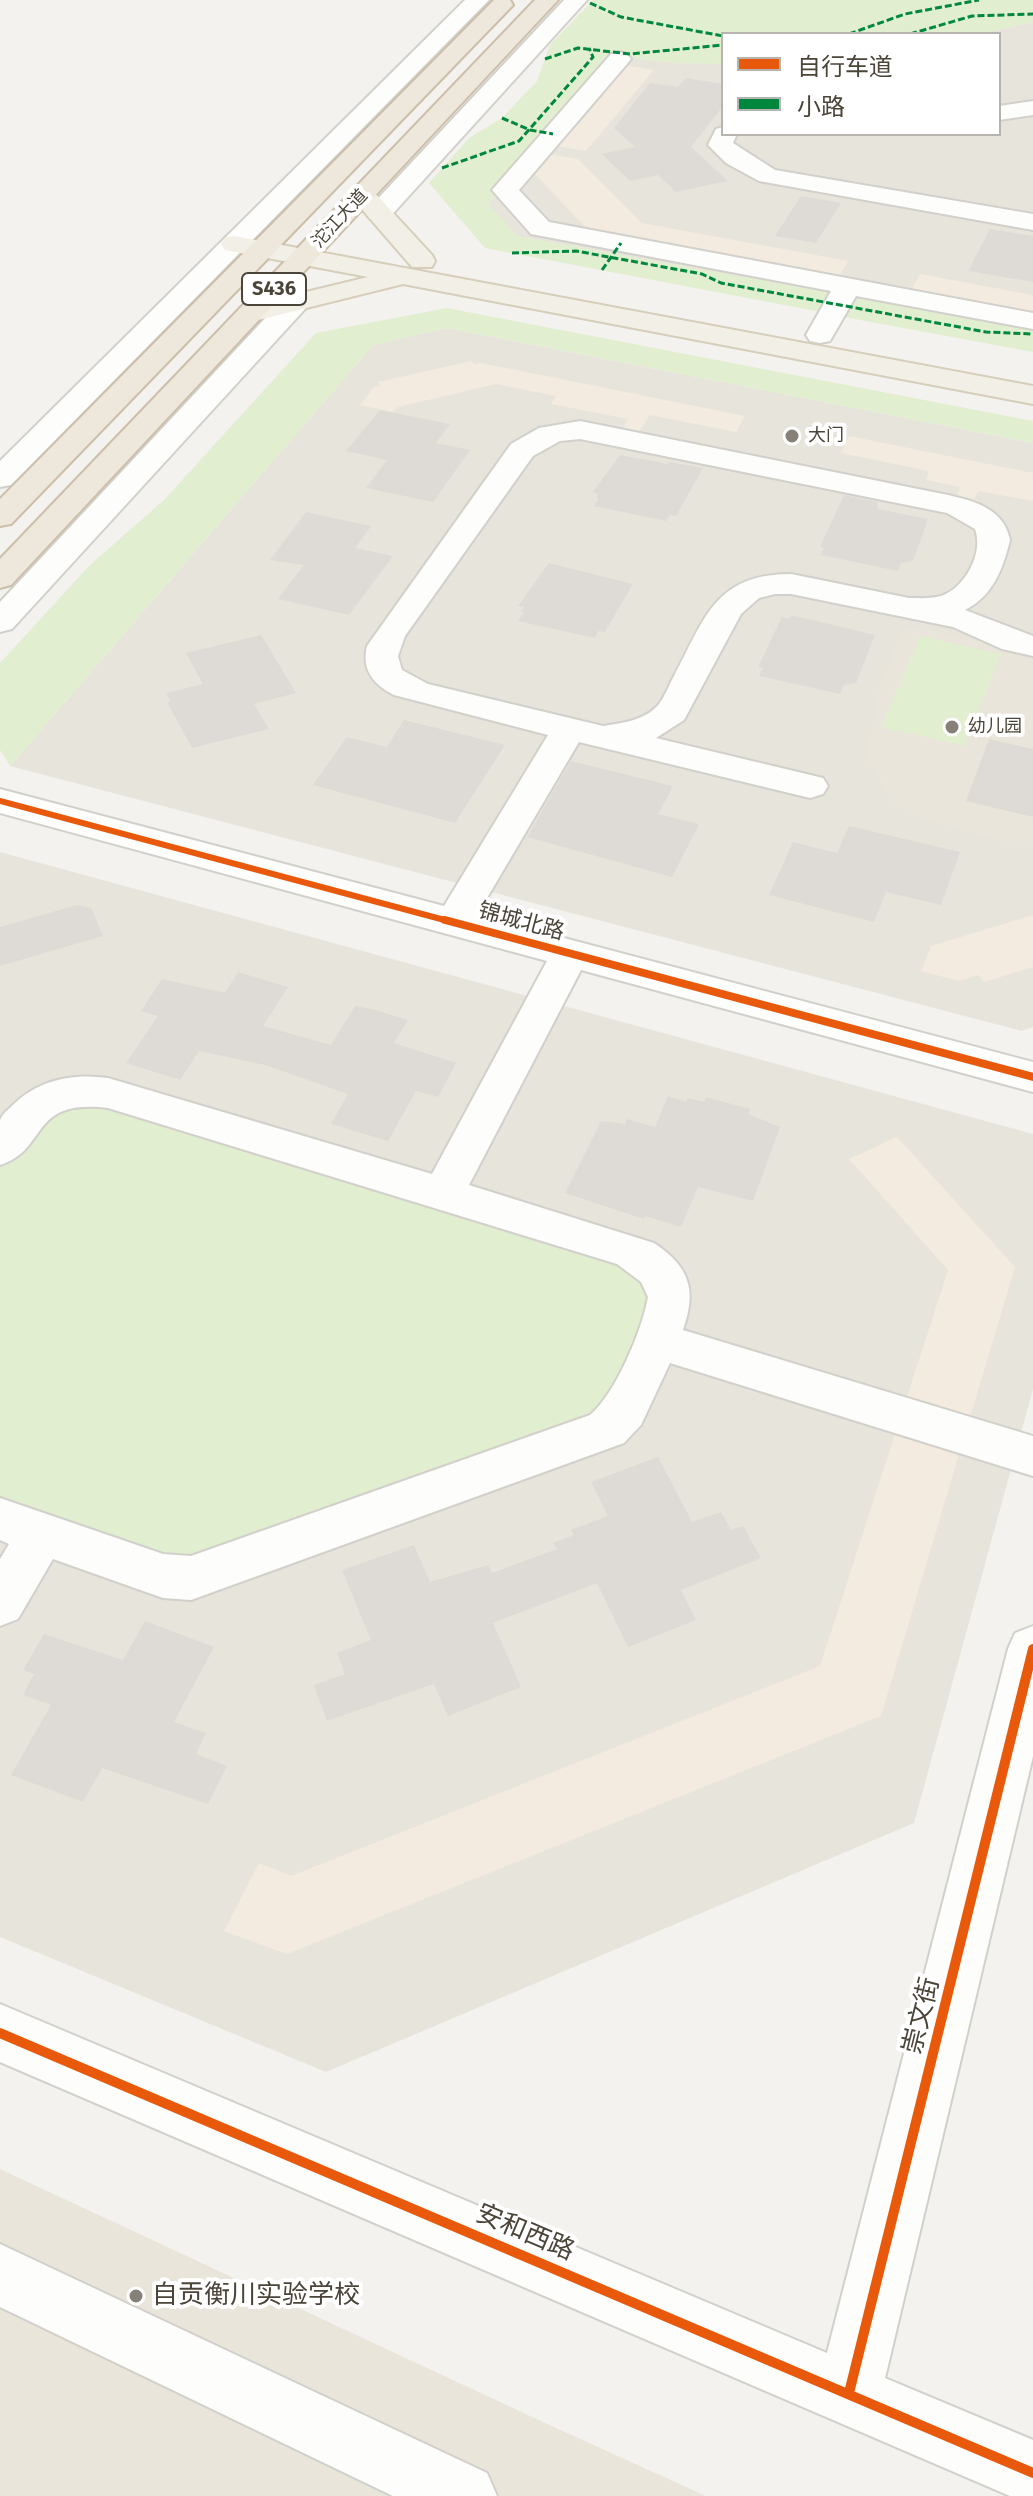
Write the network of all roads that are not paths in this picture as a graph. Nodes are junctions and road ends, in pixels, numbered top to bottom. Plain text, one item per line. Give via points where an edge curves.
1 (478, 0) edge
2 (506, 0) edge
3 (547, 0) edge
4 (576, 0) edge
5 (619, 59) dead end
6 (1033, 108) edge
7 (1001, 113) edge
8 (724, 136) edge
9 (371, 204) junction
10 (1033, 222) edge
11 (256, 239) junction
12 (311, 249) junction
13 (414, 269) junction
14 (848, 286) junction
15 (295, 303) junction
16 (250, 314) junction
17 (1033, 321) edge
18 (820, 335) junction
19 (1033, 373) edge
20 (1033, 395) edge
21 (0, 478) edge
22 (0, 517) edge
23 (0, 578) edge
24 (974, 591) junction
25 (909, 608) junction
26 (0, 622) edge
27 (988, 629) junction
28 (1033, 646) edge
29 (672, 712) junction
30 (586, 733) junction
31 (707, 761) junction
32 (810, 786) dead end
33 (0, 801) edge
34 (454, 922) junction
35 (570, 954) junction
36 (1033, 1077) edge
37 (0, 1149) edge
38 (443, 1193) junction
39 (655, 1340) junction
40 (1033, 1456) edge
41 (21, 1526) edge
42 (0, 1603) edge
43 (1033, 1649) edge
44 (0, 2033) edge
45 (0, 2275) edge
46 (849, 2393) junction
47 (1033, 2473) edge
48 (464, 2496) edge

1 - 11 street
2 - 11 highway, 沱江大道 / S436
3 - 9 highway, 沱江大道 / S436
4 - 9 street
5 - 14 street via 505,190 540,228
6 - 7 street
8 - 10 street via 720,145 768,176
9 - 12 highway, 沱江大道 / S436
9 - 13 main road
11 - 12 main road
11 - 21 street
11 - 22 highway, 沱江大道 / S436
12 - 13 main road
12 - 16 highway, 沱江大道 / S436
13 - 15 main road
13 - 18 main road
13 - 20 main road
14 - 17 street
14 - 18 street
15 - 16 main road
15 - 26 street
16 - 23 highway, 沱江大道 / S436
18 - 19 main road
24 - 25 street via 945,606
24 - 27 street via 972,609
24 - 30 street via 994,533 962,507 589,430 540,437 522,450 389,635 380,663 390,679 417,692
25 - 27 street
25 - 29 street via 791,584 747,591 727,609
27 - 28 street
29 - 30 street via 641,732
29 - 31 street via 670,724 677,741
30 - 31 street
30 - 34 street
31 - 32 street
33 - 34 street, 锦城北路
34 - 35 street, 锦城北路
35 - 36 street, 锦城北路
35 - 38 street
37 - 38 street via 45,1099 96,1090
38 - 39 street via 620,1246 649,1261 670,1296
39 - 40 street
39 - 41 street via 626,1408 599,1433 191,1578 163,1576
41 - 42 street
43 - 46 street, 崇文街
44 - 46 street, 安和西路
45 - 48 street
46 - 47 street, 安和西路

